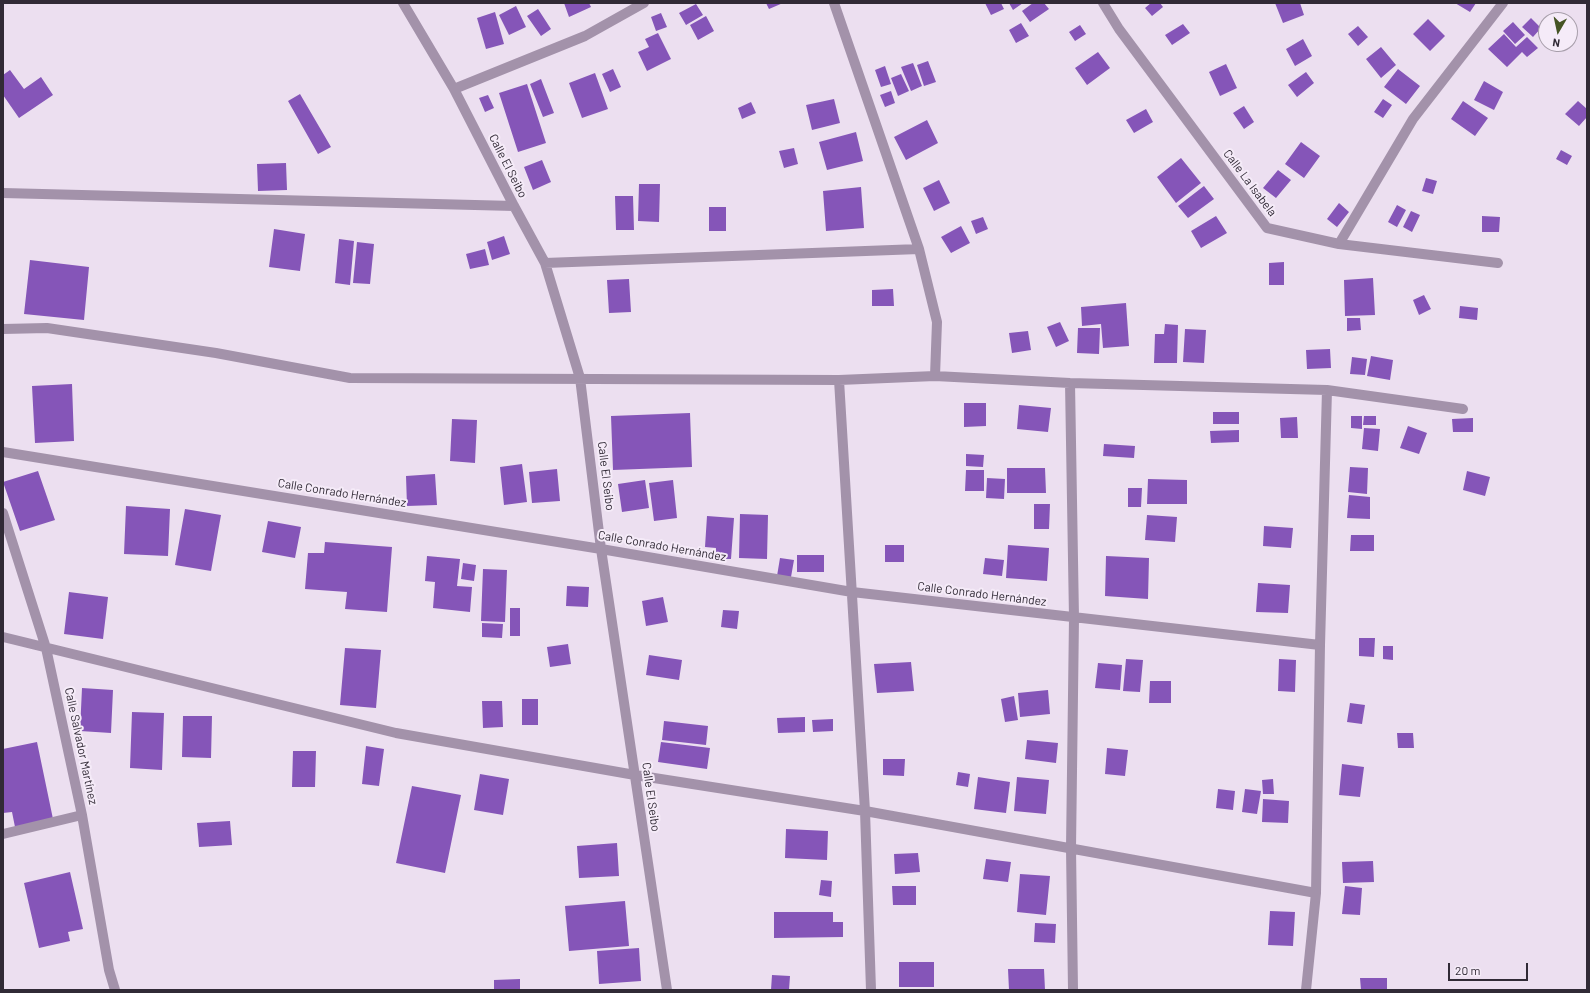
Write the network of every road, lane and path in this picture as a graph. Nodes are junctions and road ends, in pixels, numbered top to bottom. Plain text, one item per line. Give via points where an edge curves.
1 (403, 3) edge
2 (644, 3) edge
3 (834, 3) edge
4 (1103, 3) edge
5 (1503, 3) edge
6 (454, 89) junction
7 (3, 193) edge
8 (514, 206) junction
9 (1339, 244) junction
10 (919, 249) junction
11 (545, 263) junction
12 (1498, 264) dead end
13 (3, 329) edge
14 (935, 376) junction
15 (580, 378) junction
16 (839, 380) junction
17 (1070, 383) junction
18 (1327, 390) junction
19 (1463, 409) dead end
20 (3, 452) edge
21 (3, 513) edge
22 (602, 549) junction
23 (852, 592) junction
24 (1074, 618) junction
25 (3, 637) edge
26 (1320, 645) junction
27 (46, 648) junction
28 (635, 775) junction
29 (865, 810) junction
30 (82, 815) junction
31 (3, 834) edge
32 (1071, 848) junction
33 (1316, 893) junction
34 (115, 990) edge
35 (667, 990) edge
36 (871, 990) edge
37 (1073, 990) edge
38 (1306, 990) edge

1 - 6 street, Calle El Seibo
2 - 6 street via 585,36
3 - 10 street
4 - 9 street, Calle La Isabela via 1119,29 1267,228
5 - 9 street via 1413,119
6 - 8 street, Calle El Seibo
7 - 8 street
8 - 11 street, Calle El Seibo
9 - 12 street, Calle La Isabela
10 - 11 street
10 - 14 street via 937,322
11 - 15 street, Calle El Seibo
13 - 15 street via 48,328 216,353 350,378
14 - 16 street
14 - 17 street
15 - 16 street
15 - 22 street, Calle El Seibo
16 - 23 street
17 - 18 street
17 - 24 street
18 - 19 street
18 - 26 street
20 - 22 street, Calle Conrado Hernández
21 - 27 street, Calle Salvador Martínez
22 - 23 street, Calle Conrado Hernández
22 - 28 street, Calle El Seibo
23 - 24 street, Calle Conrado Hernández
23 - 29 street
24 - 26 street, Calle Conrado Hernández
24 - 32 street
25 - 27 street
26 - 33 street
27 - 28 street via 396,733
27 - 30 street, Calle Salvador Martínez
28 - 29 street
28 - 35 street, Calle El Seibo
29 - 32 street
29 - 36 street
30 - 31 street
30 - 34 street, Calle Salvador Martínez via 109,970
32 - 33 street
32 - 37 street
33 - 38 street

